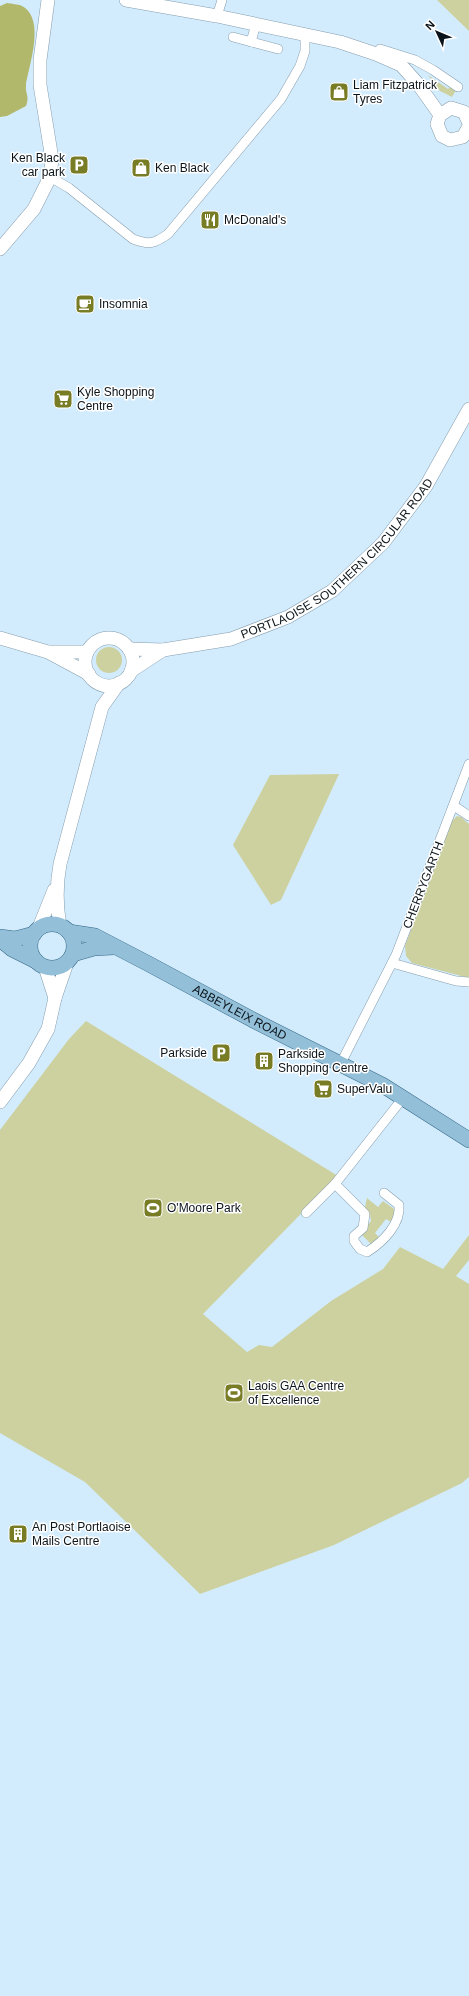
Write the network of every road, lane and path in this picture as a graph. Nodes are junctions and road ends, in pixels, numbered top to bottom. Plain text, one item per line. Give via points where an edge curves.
1 (48, 0) edge
2 (126, 0) edge
3 (222, 0) edge
4 (217, 16) junction
5 (250, 23) junction
6 (305, 35) junction
7 (233, 37) dead end
8 (251, 42) junction
9 (278, 49) dead end
10 (376, 54) junction
11 (458, 87) dead end
12 (440, 115) junction
13 (468, 129) edge
14 (50, 177) junction
15 (0, 249) edge
16 (469, 409) edge
17 (0, 638) edge
18 (129, 649) junction
19 (163, 650) junction
20 (48, 652) junction
21 (87, 652) junction
22 (131, 671) junction
23 (93, 678) junction
24 (119, 683) junction
25 (102, 708) junction
26 (469, 764) edge
27 (454, 806) junction
28 (469, 816) edge
29 (57, 883) junction
30 (65, 929) junction
31 (36, 932) junction
32 (0, 938) edge
33 (114, 947) junction
34 (70, 958) junction
35 (392, 963) junction
36 (40, 964) junction
37 (469, 982) edge
38 (56, 998) junction
39 (340, 1065) junction
40 (403, 1098) junction
41 (0, 1102) edge
42 (469, 1140) edge
43 (336, 1184) junction
44 (384, 1193) dead end
45 (306, 1213) dead end

1 - 14 main road via 40,60 40,85 52,159
2 - 4 main road
3 - 4 street
4 - 5 main road
5 - 6 main road
5 - 8 street
6 - 10 main road via 340,42
6 - 14 street via 305,51 300,66 281,99 168,234 157,242 145,243 133,239 70,188
7 - 8 street
8 - 9 street
10 - 11 street via 380,50 415,60
10 - 12 main road via 401,65
12 - 13 main road via 447,109 456,108 464,112
12 - 13 main road via 437,128 442,136 455,140
14 - 15 main road via 34,209
16 - 19 main road, PORTLAOISE SOUTHERN CIRCULAR ROAD via 426,486 392,531 363,563 332,591 288,617 254,632 210,644
17 - 20 main road
18 - 19 main road, PORTLAOISE SOUTHERN CIRCULAR ROAD
18 - 21 main road via 121,641 110,638 94,643
18 - 22 main road via 133,660
19 - 22 main road, PORTLAOISE SOUTHERN CIRCULAR ROAD
20 - 21 main road
20 - 23 main road
21 - 23 main road via 85,663
22 - 24 main road
23 - 24 main road via 108,685
23 - 25 main road
24 - 25 main road
25 - 29 main road
26 - 27 street, CHERRYGARTH
27 - 28 street
27 - 35 street, CHERRYGARTH
29 - 30 main road via 56,907
29 - 31 main road
30 - 31 main road via 48,925
30 - 33 main road, ABBEYLEIX ROAD via 95,936
30 - 34 main road via 74,942
31 - 32 main road via 15,939
31 - 36 main road via 30,945
32 - 36 main road via 12,949
33 - 34 main road via 94,948
33 - 39 main road, ABBEYLEIX ROAD
34 - 36 main road via 56,968
34 - 38 main road
35 - 37 street via 456,981
35 - 39 street, CHERRYGARTH
36 - 38 main road
38 - 41 main road via 41,1045
39 - 40 main road, ABBEYLEIX ROAD
40 - 42 main road, ABBEYLEIX ROAD
40 - 43 street
43 - 44 street via 365,1214 363,1228 354,1236 354,1241 360,1249 367,1252 375,1247 397,1222 400,1212 400,1205
43 - 45 street

